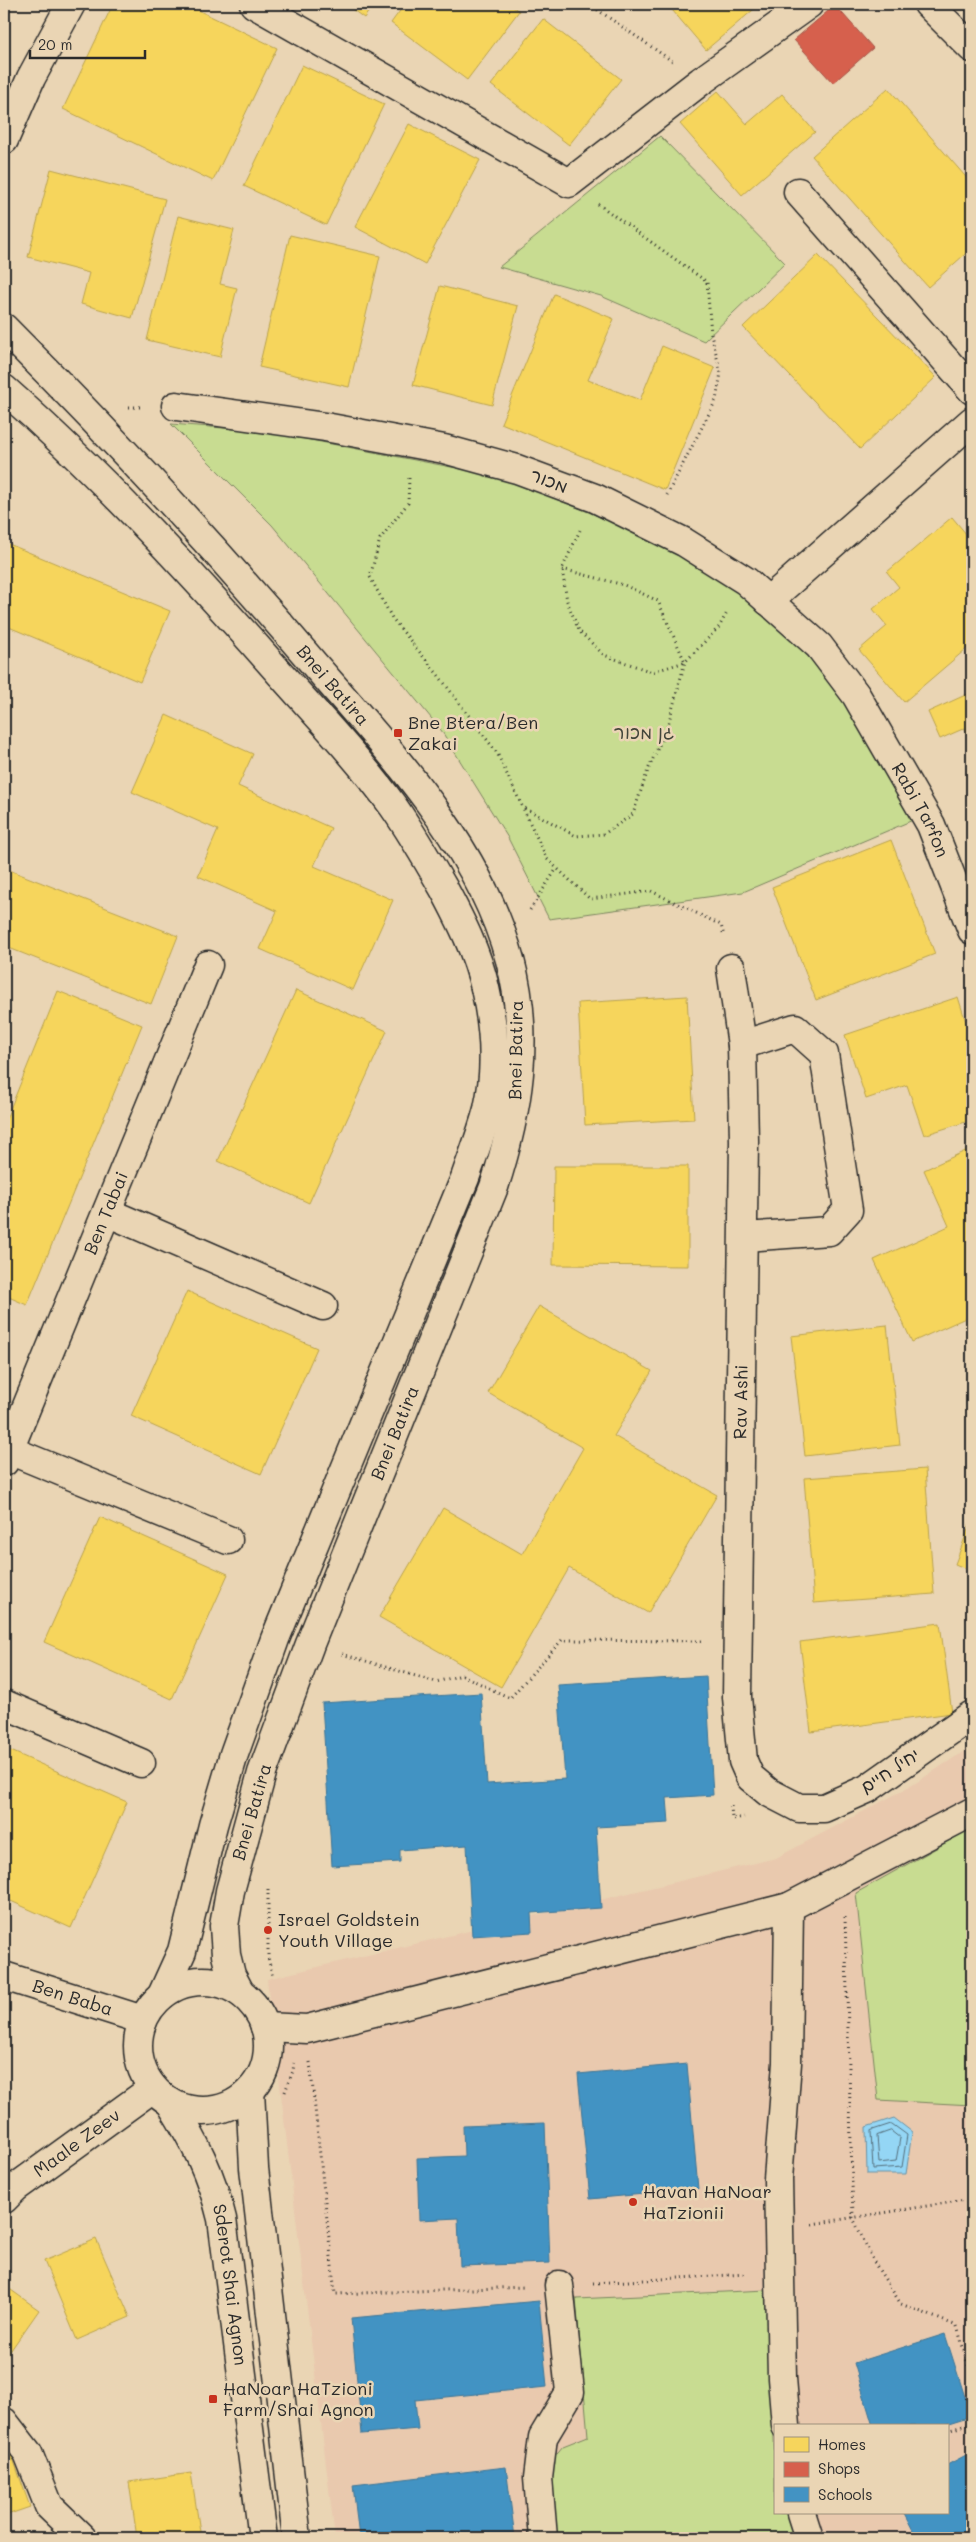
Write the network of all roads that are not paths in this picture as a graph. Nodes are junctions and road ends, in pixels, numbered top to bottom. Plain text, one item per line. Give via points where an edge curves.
1 (71, 4) edge
2 (254, 4) edge
3 (809, 4) edge
4 (938, 6) edge
5 (972, 48) edge
6 (4, 140) edge
7 (798, 192) dead end
8 (4, 328) edge
9 (4, 389) edge
10 (972, 390) edge
11 (15, 406) edge
12 (176, 406) dead end
13 (972, 421) edge
14 (768, 601) junction
15 (856, 695) joint
16 (972, 930) edge
17 (208, 965) dead end
18 (731, 968) road end
19 (742, 1045) junction
20 (107, 1212) junction
21 (744, 1237) junction
22 (323, 1306) dead end
23 (13, 1413) edge
24 (6, 1456) edge
25 (228, 1540) dead end
26 (4, 1704) edge
27 (972, 1715) edge
28 (141, 1764) dead end
29 (799, 1808) joint
30 (972, 1812) edge
31 (790, 1907) junction
32 (4, 1976) edge
33 (240, 1992) junction
34 (162, 1994) junction
35 (143, 2020) junction
36 (266, 2027) junction
37 (250, 2091) junction
38 (161, 2095) junction
39 (4, 2200) edge
40 (559, 2285) dead end
41 (4, 2422) edge
42 (786, 2424) edge
43 (801, 2514) edge
44 (82, 2538) edge
45 (263, 2538) edge
46 (297, 2538) edge
47 (542, 2538) edge
48 (809, 2538) edge

1 - 6 street via 31,78
2 - 3 street via 569,183 701,81
4 - 5 street
7 - 10 street
8 - 33 street, Bnei Batira via 86,409 206,539 376,736 423,796 486,894 510,958 517,990 518,1090 506,1150 310,1644 262,1773 242,1844 224,1926 226,1955
9 - 11 street, Bnei Batira
11 - 34 street, Bnei Batira via 89,468 190,572 392,805 423,851 466,931 484,982 492,1034 494,1059 488,1109 465,1178 275,1639 213,1825 182,1951
12 - 14 street, מכור via 325,427 411,443 517,469 595,498 684,542 746,581
13 - 14 street
14 - 15 street, מכור via 819,646
15 - 16 street, Rabi Tarfon via 931,825
17 - 20 street, Ben Tabai
18 - 19 street, Rav Ashi
19 - 21 street, Rav Ashi
19 - 21 street via 795,1028 824,1054 848,1210 829,1231
20 - 22 street
20 - 23 street, Ben Tabai
21 - 29 street, Rav Ashi via 738,1697 743,1761 750,1777 768,1792
23 - 24 street, Ben Tabai
24 - 25 street
26 - 28 street
27 - 29 street, יחיל חיים via 867,1788 824,1808
30 - 31 street
31 - 36 street via 307,2029
31 - 42 street via 787,2062 778,2179
32 - 35 street, Ben Baba
33 - 34 street via 220,1983 198,1981
33 - 36 street via 256,2007
34 - 35 street
35 - 38 street via 138,2055 143,2072
36 - 37 street via 266,2061
37 - 38 street via 232,2104 212,2111 190,2110
37 - 46 street, Sderot Shai Agnon via 254,2168
38 - 39 street, Maale Zeev via 98,2125 15,2188
38 - 45 street, Sderot Shai Agnon via 197,2146 215,2190 222,2219
40 - 47 street via 570,2392 543,2437 538,2478
41 - 44 street via 28,2453 49,2506
43 - 48 street

